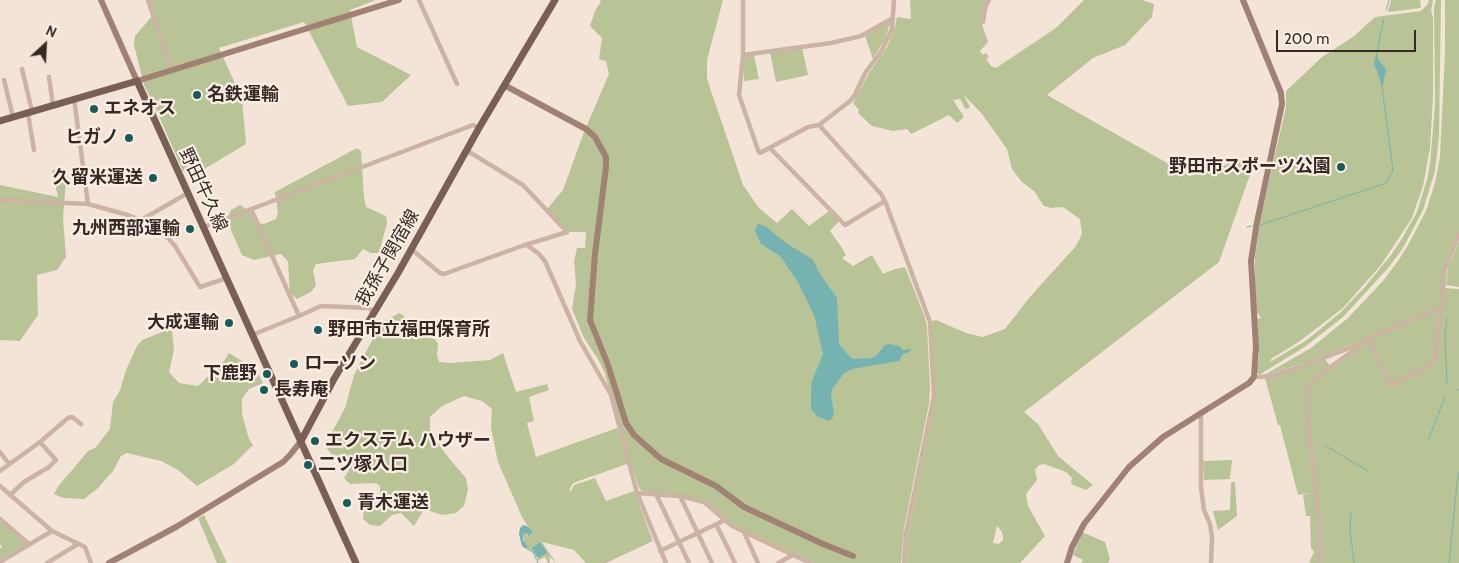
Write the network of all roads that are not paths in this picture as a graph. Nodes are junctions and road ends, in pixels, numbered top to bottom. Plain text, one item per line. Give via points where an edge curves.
1 (101, 0) edge
2 (148, 0) edge
3 (399, 0) edge
4 (419, 0) edge
5 (555, 0) edge
6 (744, 0) edge
7 (894, 0) edge
8 (989, 0) edge
9 (1243, 0) edge
10 (894, 18) junction
11 (983, 22) dead end
12 (743, 55) junction
13 (22, 70) dead end
14 (172, 70) junction
15 (48, 77) dead end
16 (4, 80) dead end
17 (137, 81) junction
18 (457, 84) dead end
19 (504, 86) junction
20 (74, 98) junction
21 (52, 105) junction
22 (30, 112) junction
23 (13, 117) junction
24 (0, 121) edge
25 (819, 125) junction
26 (479, 128) junction
27 (770, 148) junction
28 (34, 150) dead end
29 (466, 150) junction
30 (188, 193) junction
31 (0, 200) edge
32 (885, 201) junction
33 (88, 204) junction
34 (251, 209) junction
35 (141, 220) junction
36 (204, 227) junction
37 (1459, 234) edge
38 (527, 245) junction
39 (411, 249) junction
40 (227, 278) junction
41 (1441, 309) junction
42 (375, 312) junction
43 (299, 316) junction
44 (252, 334) junction
45 (1368, 339) junction
46 (1325, 358) junction
47 (1331, 367) junction
48 (1269, 372) dead end
49 (1257, 377) junction
50 (1202, 412) junction
51 (81, 424) dead end
52 (301, 441) junction
53 (40, 442) junction
54 (0, 452) edge
55 (9, 464) junction
56 (0, 472) edge
57 (0, 486) edge
58 (637, 492) junction
59 (656, 494) junction
60 (10, 495) junction
61 (680, 496) junction
62 (0, 519) edge
63 (725, 520) junction
64 (716, 524) junction
65 (52, 531) junction
66 (744, 532) junction
67 (698, 533) junction
68 (679, 542) junction
69 (30, 544) junction
70 (78, 544) junction
71 (660, 551) junction
72 (796, 556) junction
73 (853, 556) dead end
74 (0, 562) edge
75 (46, 563) edge
76 (91, 563) edge
77 (109, 563) edge
78 (356, 563) edge
79 (666, 563) edge
80 (689, 563) edge
81 (712, 563) edge
82 (735, 563) edge
83 (758, 563) edge
84 (778, 563) edge
85 (794, 563) edge
86 (810, 563) edge
87 (904, 563) edge
88 (1067, 563) edge
89 (1212, 563) edge
90 (1320, 563) edge

1 - 17 street
2 - 14 street
3 - 14 street
4 - 18 street
5 - 19 main road, 我孫子関宿線
6 - 12 street
7 - 10 street
8 - 11 street
9 - 49 street via 1281,93 1282,104 1251,261
10 - 12 street via 861,36
10 - 25 street via 882,52 865,73 855,95
12 - 27 street via 739,95 758,150 760,153
13 - 22 street
14 - 17 street
15 - 21 street
16 - 23 street
17 - 20 main road
17 - 30 main road, 野田牛久線
19 - 26 main road, 我孫子関宿線
19 - 73 street via 586,129 595,137 606,157 590,320 626,423 634,434 661,459 716,486 744,507
20 - 21 main road
20 - 33 street
21 - 22 main road
22 - 23 main road
22 - 28 street
23 - 24 main road
25 - 27 street via 808,127
25 - 32 street
26 - 29 main road, 我孫子関宿線
26 - 34 street via 473,125
27 - 32 street via 845,226
29 - 38 street via 524,185 567,232
29 - 39 main road, 我孫子関宿線
30 - 35 street
30 - 36 main road, 野田牛久線
31 - 33 street
32 - 87 street via 930,322 934,396 906,534
33 - 35 street
34 - 36 street
34 - 43 street
35 - 40 street via 169,239 200,287
36 - 40 main road, 野田牛久線
37 - 41 street via 1445,268
38 - 39 street via 444,274
38 - 58 street via 544,261 580,341 611,395
39 - 42 main road, 我孫子関宿線
40 - 44 main road, 野田牛久線
41 - 45 street
41 - 45 street via 1434,363 1391,385
42 - 43 street via 368,308 321,306
42 - 52 main road, 我孫子関宿線
43 - 44 street
44 - 52 main road, 野田牛久線
45 - 46 street
45 - 47 street
46 - 47 street
46 - 49 street via 1286,372
47 - 90 street via 1312,382 1306,398 1321,540
48 - 49 street
49 - 50 street
50 - 88 street via 1162,437 1129,467 1084,524
50 - 89 street via 1201,488 1212,537
51 - 53 street via 72,417 68,418
52 - 77 street via 282,462
52 - 78 main road
53 - 55 street
53 - 60 street via 56,460
54 - 55 street
55 - 56 street
57 - 60 street
58 - 59 street
58 - 71 street
59 - 61 street
59 - 68 street
60 - 65 street
61 - 63 street via 704,502
61 - 67 street
62 - 69 street
63 - 64 street
63 - 66 street
64 - 67 street
64 - 82 street
65 - 69 street
65 - 70 street
66 - 72 street
66 - 83 street
67 - 68 street
67 - 81 street
68 - 71 street
68 - 80 street
69 - 74 street
70 - 75 street
70 - 76 street via 84,547
71 - 79 street
72 - 84 street
72 - 85 street
72 - 86 street

